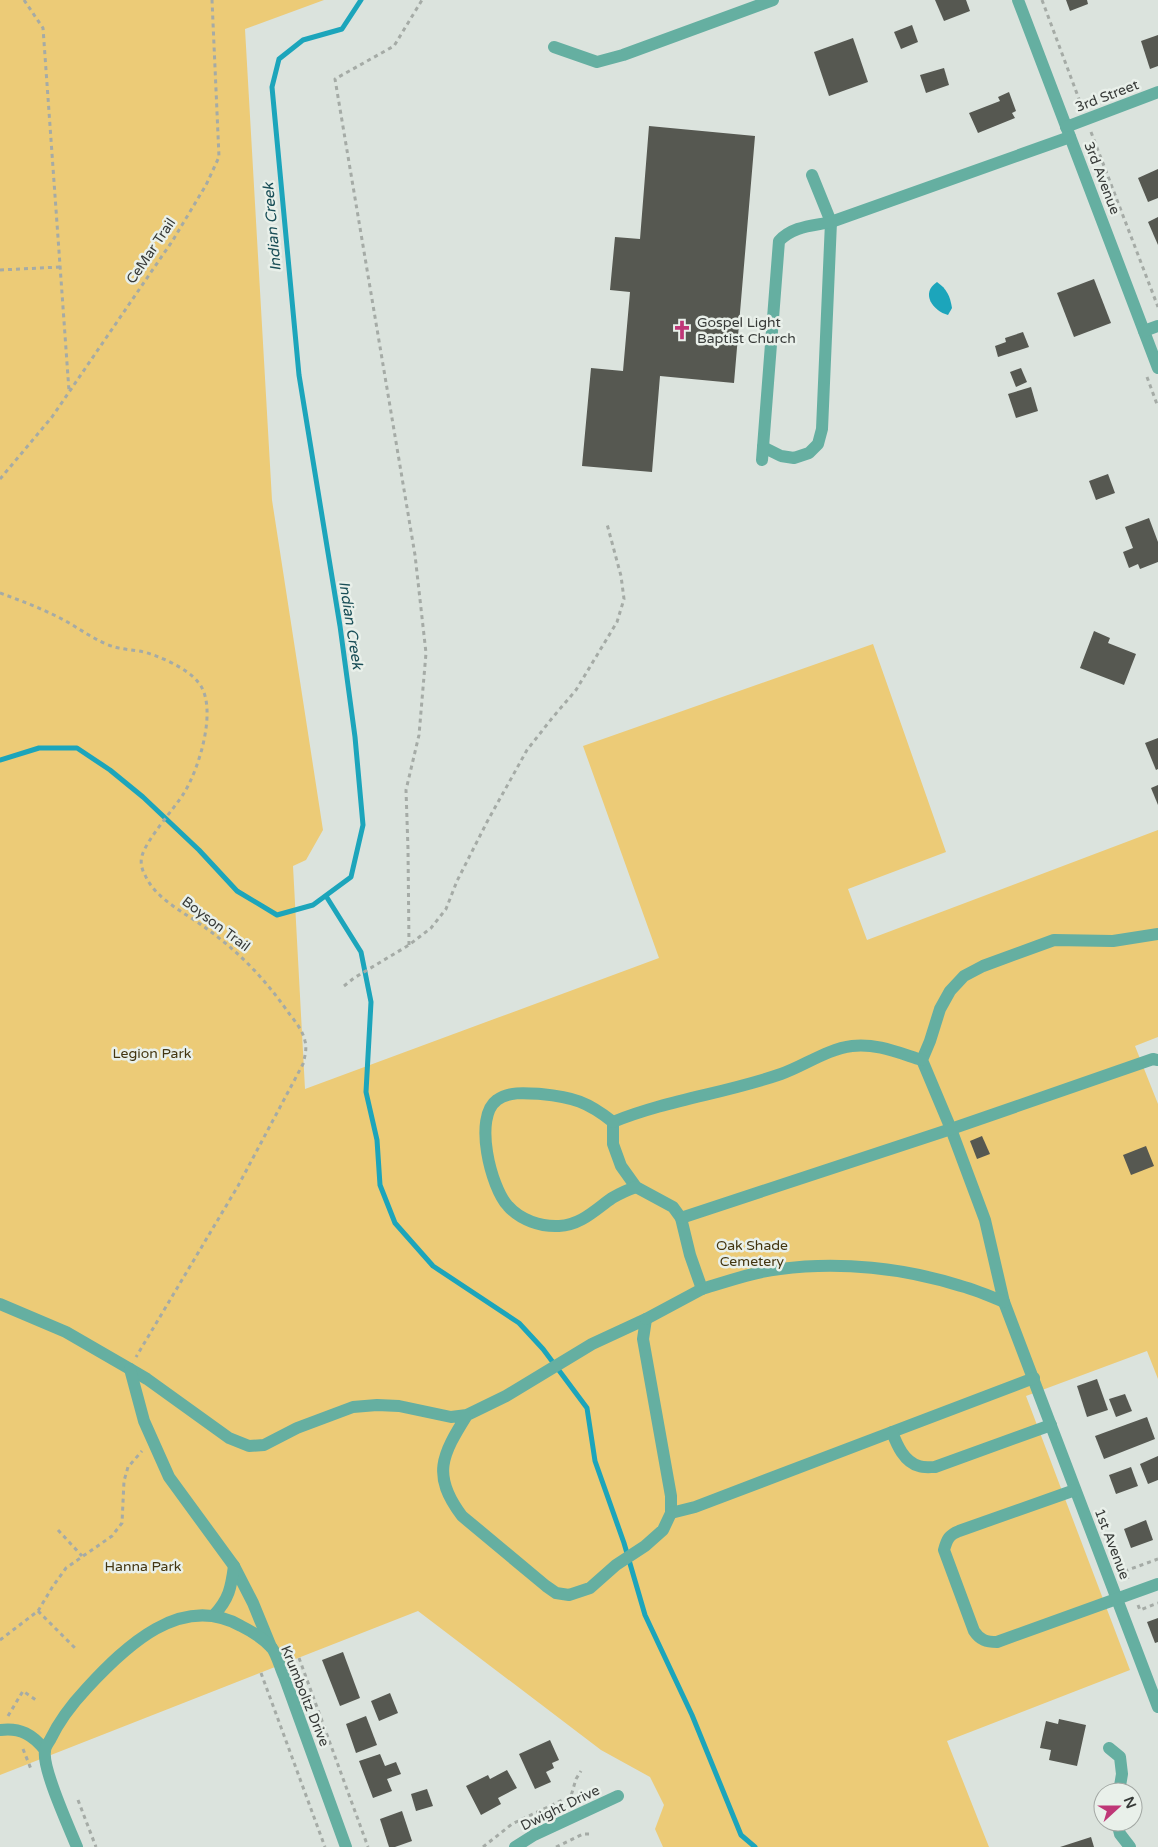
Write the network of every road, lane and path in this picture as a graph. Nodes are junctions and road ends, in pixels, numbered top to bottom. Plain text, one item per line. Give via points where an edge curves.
1 (24, 0) edge
2 (212, 0) edge
3 (422, 0) edge
4 (773, 0) edge
5 (1018, 0) edge
6 (1042, 0) edge
7 (554, 47) dead end
8 (1158, 92) edge
9 (1086, 119) junction
10 (1068, 132) junction
11 (812, 175) dead end
12 (831, 222) junction
13 (60, 267) junction
14 (0, 270) edge
15 (1158, 307) edge
16 (1158, 326) edge
17 (1144, 331) junction
18 (1158, 368) edge
19 (69, 392) junction
20 (763, 447) junction
21 (762, 460) dead end
22 (0, 479) edge
23 (607, 524) dead end
24 (0, 593) edge
25 (1158, 934) edge
26 (409, 945) junction
27 (344, 986) dead end
28 (922, 1060) junction
29 (1158, 1060) edge
30 (613, 1122) junction
31 (951, 1129) junction
32 (636, 1187) junction
33 (681, 1218) junction
34 (702, 1289) junction
35 (1004, 1302) junction
36 (0, 1304) edge
37 (646, 1319) junction
38 (130, 1369) junction
39 (1034, 1378) junction
40 (467, 1415) junction
41 (1050, 1425) junction
42 (892, 1432) junction
43 (154, 1442) junction
44 (1075, 1490) junction
45 (671, 1513) junction
46 (58, 1530) dead end
47 (82, 1556) junction
48 (1158, 1559) edge
49 (234, 1566) junction
50 (1128, 1579) dead end
51 (1158, 1584) edge
52 (1117, 1598) junction
53 (1137, 1603) dead end
54 (1158, 1603) edge
55 (38, 1611) junction
56 (214, 1615) junction
57 (0, 1640) edge
58 (272, 1648) junction
59 (76, 1650) dead end
60 (299, 1658) dead end
61 (261, 1673) dead end
62 (36, 1700) dead end
63 (1158, 1707) edge
64 (0, 1717) edge
65 (0, 1730) edge
66 (1109, 1748) dead end
67 (44, 1750) junction
68 (581, 1771) dead end
69 (1121, 1782) edge
70 (618, 1796) dead end
71 (78, 1800) dead end
72 (1120, 1832) edge
73 (593, 1834) dead end
74 (77, 1847) edge
75 (96, 1847) edge
76 (325, 1847) edge
77 (346, 1847) edge
78 (368, 1847) edge
79 (483, 1847) edge
80 (515, 1847) edge
81 (556, 1847) edge
82 (1130, 1847) edge

1 - 13 path via 43,28
2 - 19 path, CeMar Trail via 219,157 173,240
3 - 26 path via 394,46 335,79 414,555 426,653 419,735 406,790
4 - 7 street via 598,62
5 - 10 street, 3rd Avenue
6 - 9 path
8 - 9 street, 3rd Street
9 - 10 street, 3rd Street
9 - 15 path
10 - 12 street, 3rd Street
10 - 17 street, 3rd Avenue
11 - 12 street
12 - 20 street, 3rd Street via 796,228 779,241
12 - 20 street via 822,429 818,444 809,453 794,458
13 - 14 path
13 - 19 path
16 - 17 street
17 - 18 street, 3rd Avenue
19 - 22 path, CeMar Trail
20 - 21 street, 3rd Street
23 - 26 path via 624,599 617,622 576,690 527,750 482,830 446,909 431,928
24 - 38 path, Boyson Trail via 58,617 120,650 139,651 165,659 199,682 207,711 200,756 185,792 142,856 142,866 150,883 165,900 207,929 257,971 298,1025 307,1050 303,1064 238,1186
25 - 28 street via 1113,941 1054,940 982,966 964,976 950,991
26 - 27 path
28 - 30 street via 874,1046 850,1046 782,1073
28 - 31 street, 1st Avenue
29 - 31 street via 1153,1059
30 - 32 street via 613,1144 618,1159
30 - 32 street via 596,1108 562,1096 505,1095 495,1101 486,1122 488,1156 497,1191 508,1207 526,1220 544,1226 560,1226 577,1223 612,1198
31 - 33 street
31 - 35 street, 1st Avenue via 985,1220
32 - 33 street via 673,1207
33 - 34 street
34 - 35 street via 780,1269 850,1266 898,1271 961,1286
34 - 37 street
35 - 39 street, 1st Avenue
36 - 38 street via 66,1332
37 - 40 street via 592,1344 506,1396
37 - 45 street via 643,1339 671,1496
38 - 40 street via 229,1438 248,1446 264,1445 296,1428 353,1406 399,1406 451,1417
38 - 43 street via 144,1421
39 - 41 street, 1st Avenue
39 - 42 street
40 - 45 street via 444,1459 442,1475 453,1505 462,1516 556,1593 569,1595 590,1588 663,1530
41 - 42 street via 935,1467 919,1466 907,1459
41 - 44 street, 1st Avenue
42 - 45 street via 695,1507
43 - 47 path via 142,1450 128,1467 122,1523 112,1536
43 - 49 street via 169,1477
44 - 52 street, 1st Avenue
44 - 52 street via 959,1531 946,1540 944,1550 974,1631 979,1638 997,1642
46 - 47 path
47 - 55 path via 66,1568
48 - 50 path via 1125,1571
49 - 56 street via 232,1587 225,1604
49 - 58 street
51 - 52 street
52 - 63 street, 1st Avenue
53 - 54 path via 1140,1610
55 - 57 path
55 - 59 path
56 - 58 street, Krumboltz Drive via 233,1621
56 - 67 street, Krumboltz Drive via 171,1620 109,1663 72,1704
58 - 77 street, Krumboltz Drive
60 - 78 path
61 - 76 path
62 - 64 path via 23,1691 9,1716
65 - 67 street via 11,1728 35,1738
66 - 69 street via 1120,1757
67 - 74 street via 48,1774
68 - 79 path via 570,1796 512,1824
70 - 80 street, Dwight Drive
71 - 75 path
72 - 82 street
73 - 81 path via 583,1834

